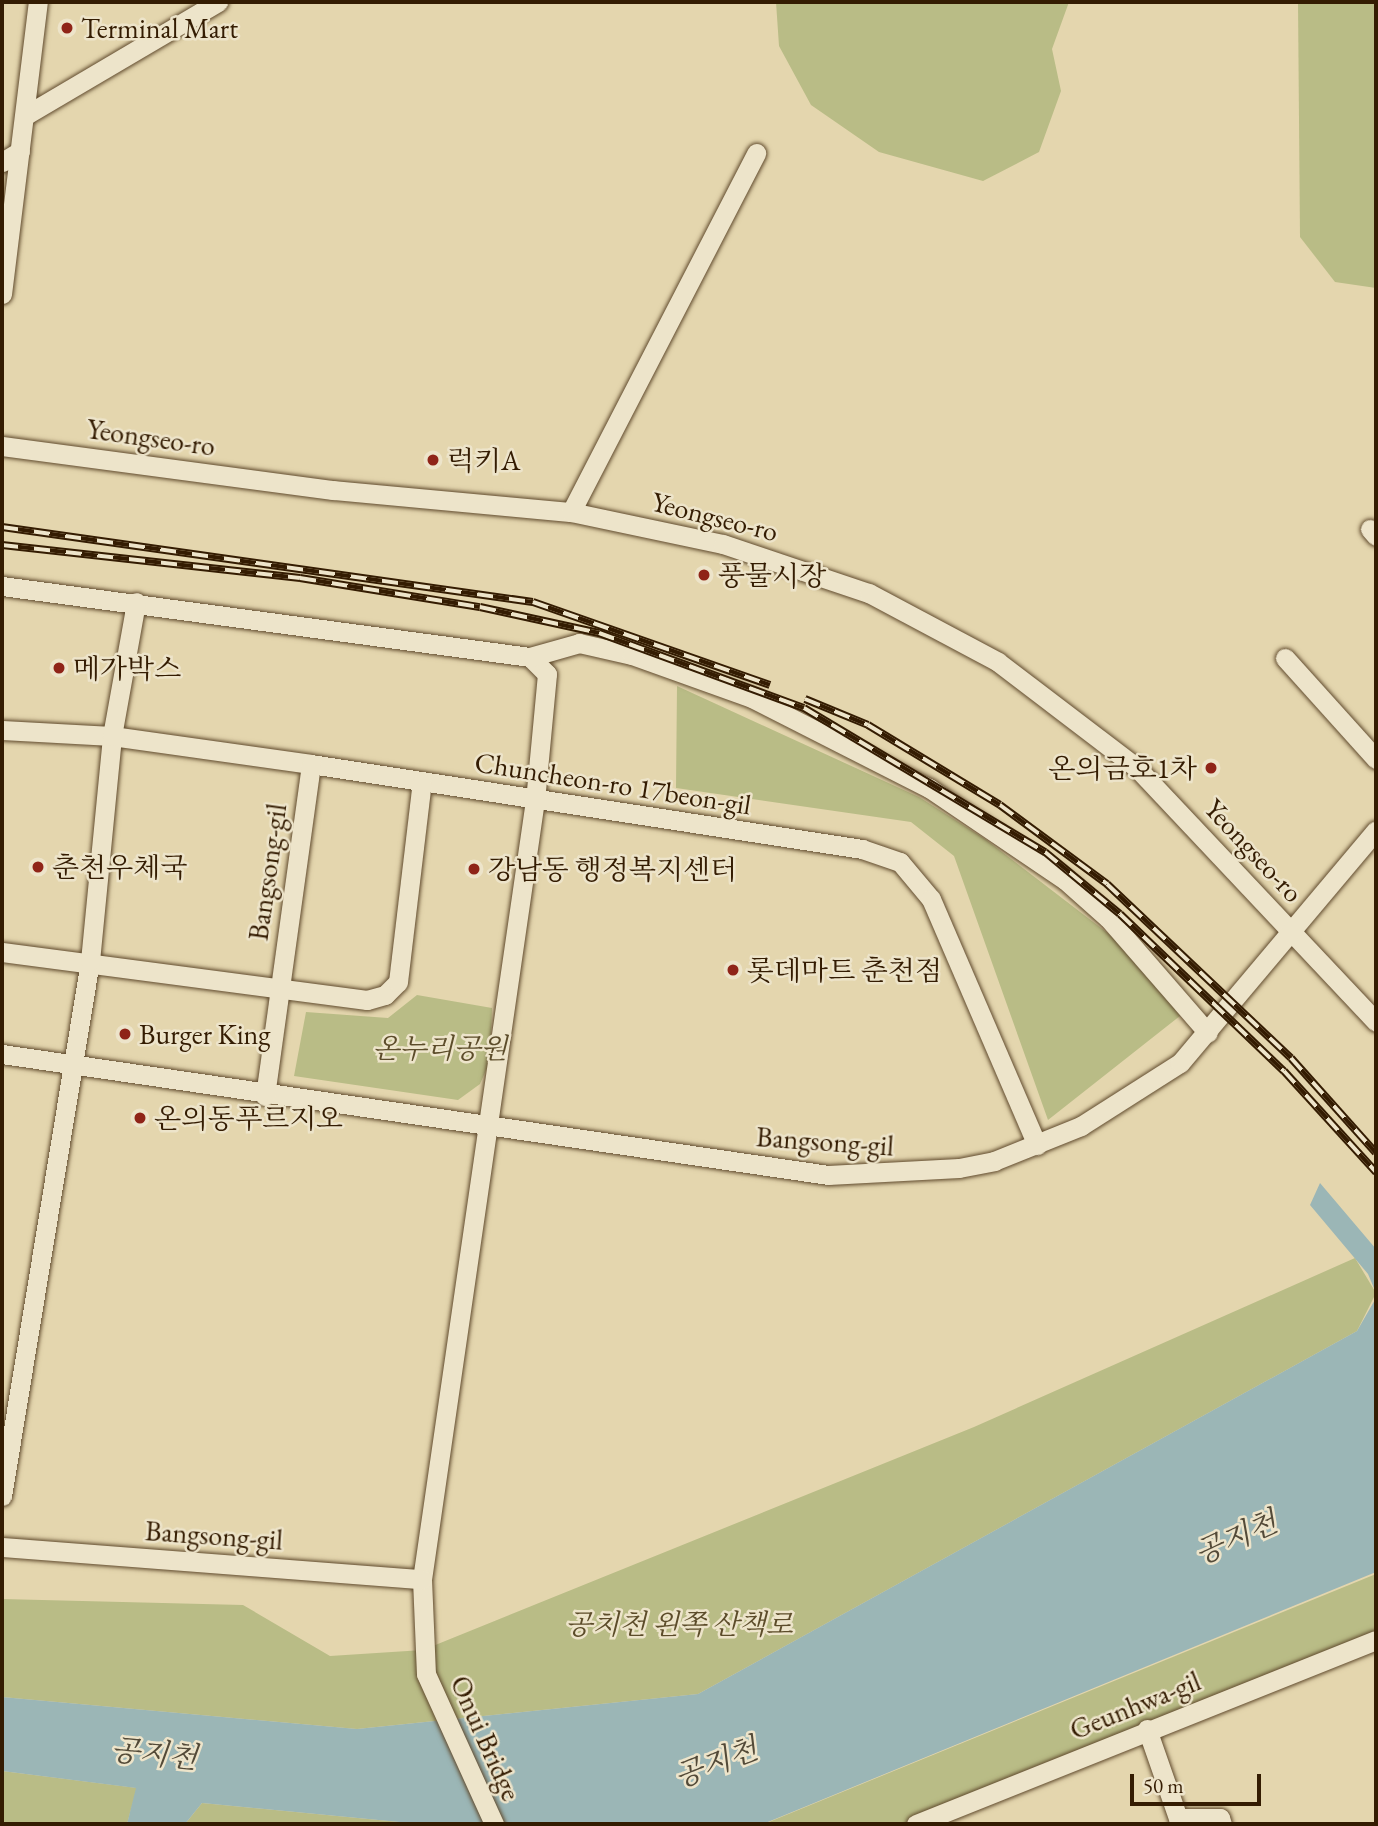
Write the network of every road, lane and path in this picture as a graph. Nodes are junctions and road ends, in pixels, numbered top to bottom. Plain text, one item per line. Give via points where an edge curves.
1 (38, 2) edge
2 (218, 2) edge
3 (26, 115) junction
4 (20, 151) junction
5 (756, 153) dead end
6 (2, 162) edge
7 (2, 294) edge
8 (2, 446) edge
9 (571, 512) junction
10 (2, 586) edge
11 (136, 602) junction
12 (530, 657) junction
13 (1285, 658) dead end
14 (2, 730) edge
15 (112, 736) junction
16 (1376, 759) edge
17 (311, 764) junction
18 (422, 782) junction
19 (535, 800) junction
20 (1376, 830) edge
21 (1291, 931) junction
22 (2, 952) edge
23 (90, 961) junction
24 (279, 988) junction
25 (1376, 1022) edge
26 (1208, 1033) junction
27 (2, 1054) edge
28 (69, 1062) junction
29 (265, 1096) junction
30 (486, 1128) junction
31 (1037, 1145) junction
32 (2, 1496) edge
33 (2, 1547) edge
34 (422, 1579) junction
35 (1376, 1640) edge
36 (1147, 1729) junction
37 (494, 1824) edge
38 (916, 1824) edge
39 (1222, 1824) edge

1 - 3 street
2 - 3 street
3 - 4 street
4 - 6 street
4 - 7 street
5 - 9 street
8 - 9 street, Yeongseo-ro via 333,490
9 - 21 street, Yeongseo-ro via 774,559 869,593 998,662 1136,767
10 - 11 street
11 - 12 street
11 - 15 street
12 - 19 street via 547,674
12 - 26 street via 579,643 632,655 752,698 929,788 1065,880 1108,919
13 - 16 street
14 - 15 street, Chuncheon-ro 17beon-gil
15 - 17 street, Chuncheon-ro 17beon-gil
15 - 23 street
17 - 18 street, Chuncheon-ro 17beon-gil
17 - 24 street, Bangsong-gil
18 - 19 street, Chuncheon-ro 17beon-gil
18 - 24 street via 398,982 386,995 367,1000
19 - 30 street
19 - 31 street, Chuncheon-ro 17beon-gil via 862,849 904,864 931,900
20 - 21 street
21 - 25 street, Yeongseo-ro
21 - 26 street, Yeongseo-ro
22 - 23 street
23 - 24 street
23 - 28 street
24 - 29 street, Bangsong-gil
26 - 31 street, Bangsong-gil via 1180,1063 1123,1101
27 - 28 street, Bangsong-gil
28 - 29 street, Bangsong-gil
28 - 32 street
29 - 30 street, Bangsong-gil
30 - 31 street, Bangsong-gil via 828,1175 960,1168
30 - 34 street
33 - 34 street, Bangsong-gil
34 - 37 street, Onui Bridge via 426,1674
35 - 36 street, Geunhwa-gil
36 - 38 street, Geunhwa-gil
36 - 39 street via 1178,1818 1220,1818

